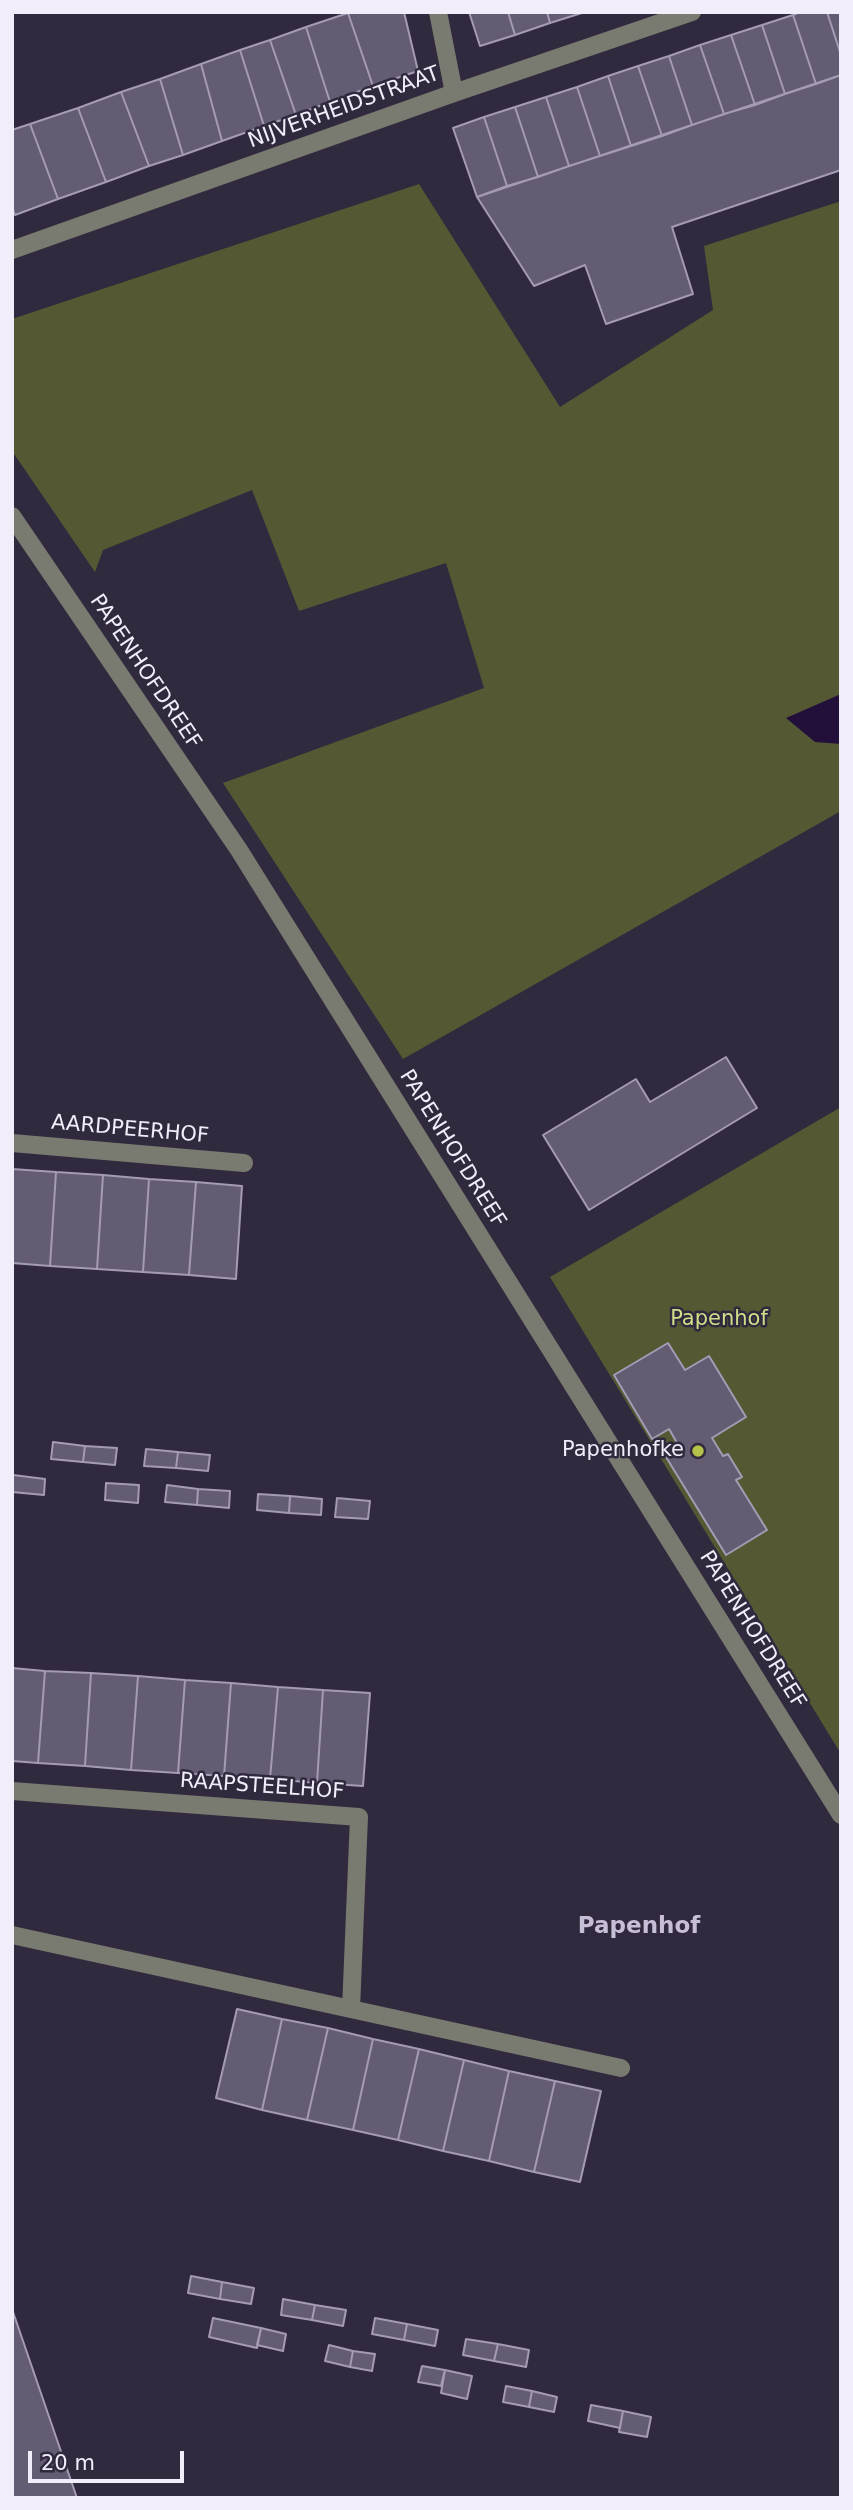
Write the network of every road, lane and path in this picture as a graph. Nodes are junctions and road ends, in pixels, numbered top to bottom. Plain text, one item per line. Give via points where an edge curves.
1 (438, 12) edge
2 (692, 12) edge
3 (454, 93) junction
4 (12, 250) edge
5 (12, 516) edge
6 (12, 1143) edge
7 (244, 1163) dead end
8 (12, 1791) edge
9 (841, 1815) edge
10 (12, 1935) edge
11 (351, 2009) junction
12 (621, 2068) dead end

1 - 3 street
2 - 3 street, NIJVERHEIDSTRAAT
3 - 4 street, NIJVERHEIDSTRAAT
5 - 9 street, PAPENHOFDREEF via 239,850
6 - 7 street, AARDPEERHOF
8 - 11 street, RAAPSTEELHOF via 359,1816
10 - 11 street
11 - 12 street

